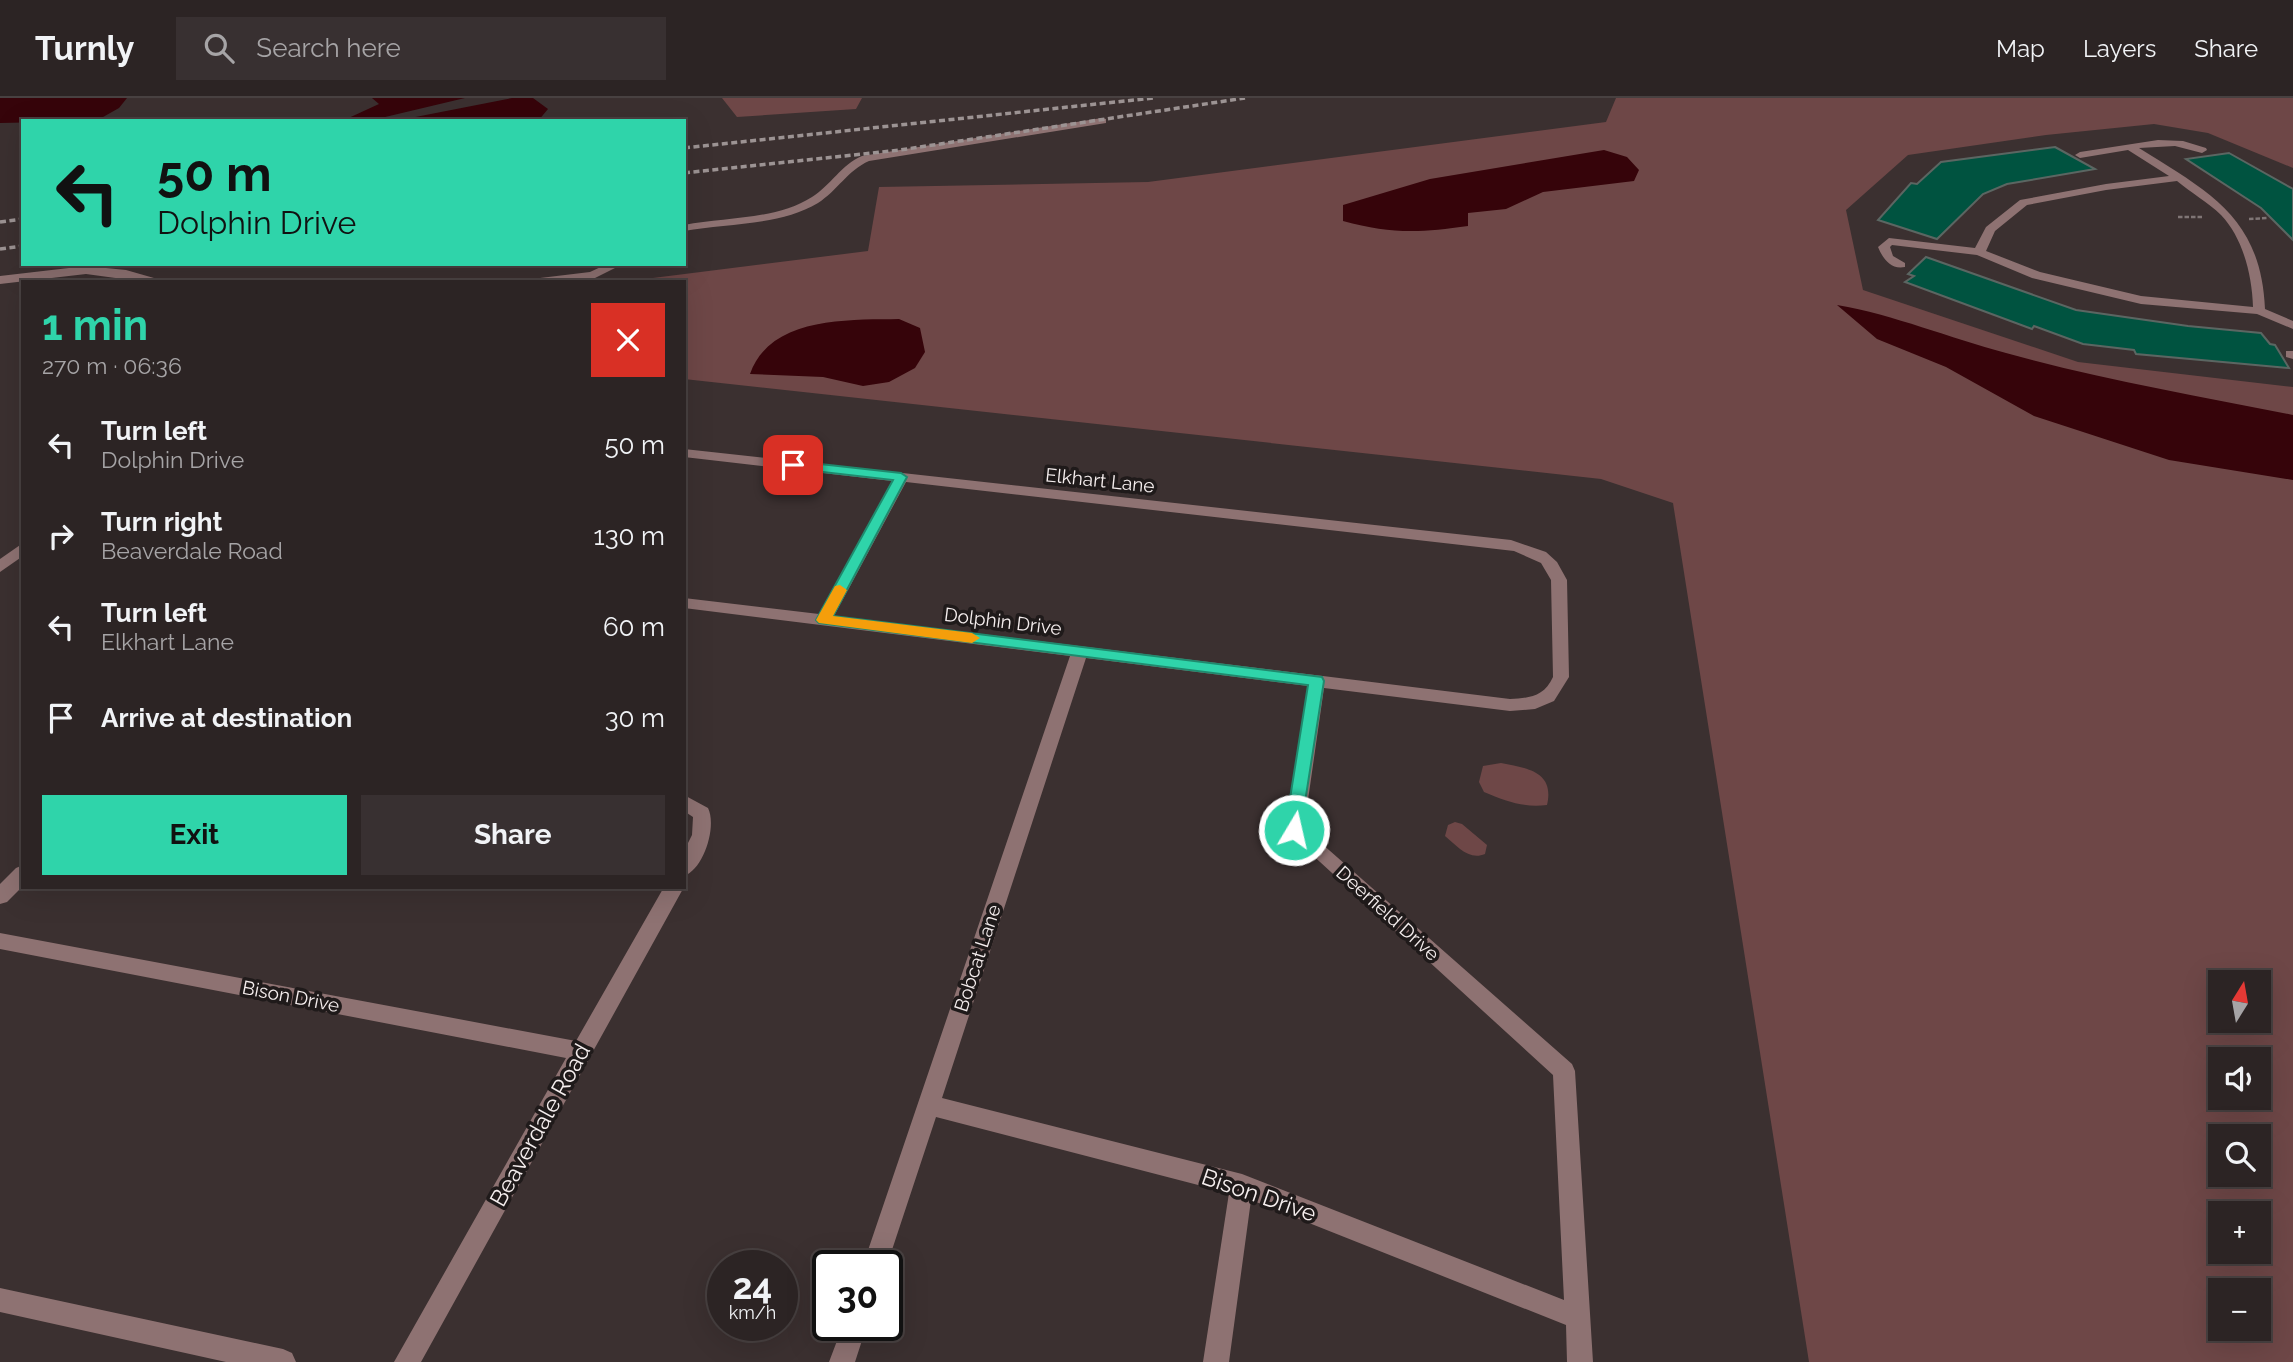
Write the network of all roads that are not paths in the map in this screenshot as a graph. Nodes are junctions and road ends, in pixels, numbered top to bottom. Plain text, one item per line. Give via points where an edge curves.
1 (1102, 121) dead end
2 (2130, 147) junction
3 (2202, 150) dead end
4 (2080, 155) dead end
5 (2179, 178) junction
6 (686, 228) edge
7 (1979, 252) junction
8 (1901, 265) dead end
9 (613, 266) edge
10 (0, 280) edge
11 (153, 280) edge
12 (555, 280) edge
13 (2259, 311) junction
14 (2293, 325) edge
15 (686, 453) edge
16 (901, 477) junction
17 (21, 550) edge
18 (0, 567) edge
19 (686, 603) edge
20 (824, 620) junction
21 (1080, 652) junction
22 (1317, 681) junction
23 (686, 803) edge
24 (686, 865) edge
25 (21, 875) edge
26 (673, 889) edge
27 (0, 896) edge
28 (0, 941) edge
29 (581, 1052) junction
30 (928, 1105) junction
31 (1242, 1185) junction
32 (880, 1250) edge
33 (0, 1300) edge
34 (1578, 1318) junction
35 (849, 1341) edge
36 (283, 1362) edge
37 (407, 1362) edge
38 (842, 1362) edge
39 (1216, 1362) edge
40 (1580, 1362) edge

1 - 6 street via 866,158 855,162 809,204
2 - 3 street via 2181,142
2 - 4 street
2 - 5 street
5 - 7 street via 2024,202 1990,229
5 - 13 street via 2227,215 2243,241 2259,292
7 - 8 street via 1889,241 1884,247 1888,258
7 - 13 street via 2036,275 2141,300
9 - 12 street via 593,275
10 - 11 street via 86,270
13 - 14 street
15 - 16 street, Elkhart Lane
16 - 20 street
16 - 22 street, Elkhart Lane via 1511,545 1532,550 1555,568 1561,677 1546,700 1510,705
17 - 18 street
19 - 20 street, Dolphin Drive
20 - 21 street, Dolphin Drive
21 - 22 street, Dolphin Drive
21 - 30 street, Bobcat Lane
22 - 34 street, Deerfield Drive via 1294,830 1564,1071
23 - 24 street via 701,813 705,825
25 - 27 street
26 - 29 street, Beaverdale Road
28 - 29 street, Bison Drive
29 - 37 street, Beaverdale Road
30 - 31 street, Bison Drive
30 - 32 street, Bobcat Lane
31 - 34 street, Bison Drive
31 - 39 street
33 - 36 street
34 - 40 street, Deerfield Drive
35 - 38 street

